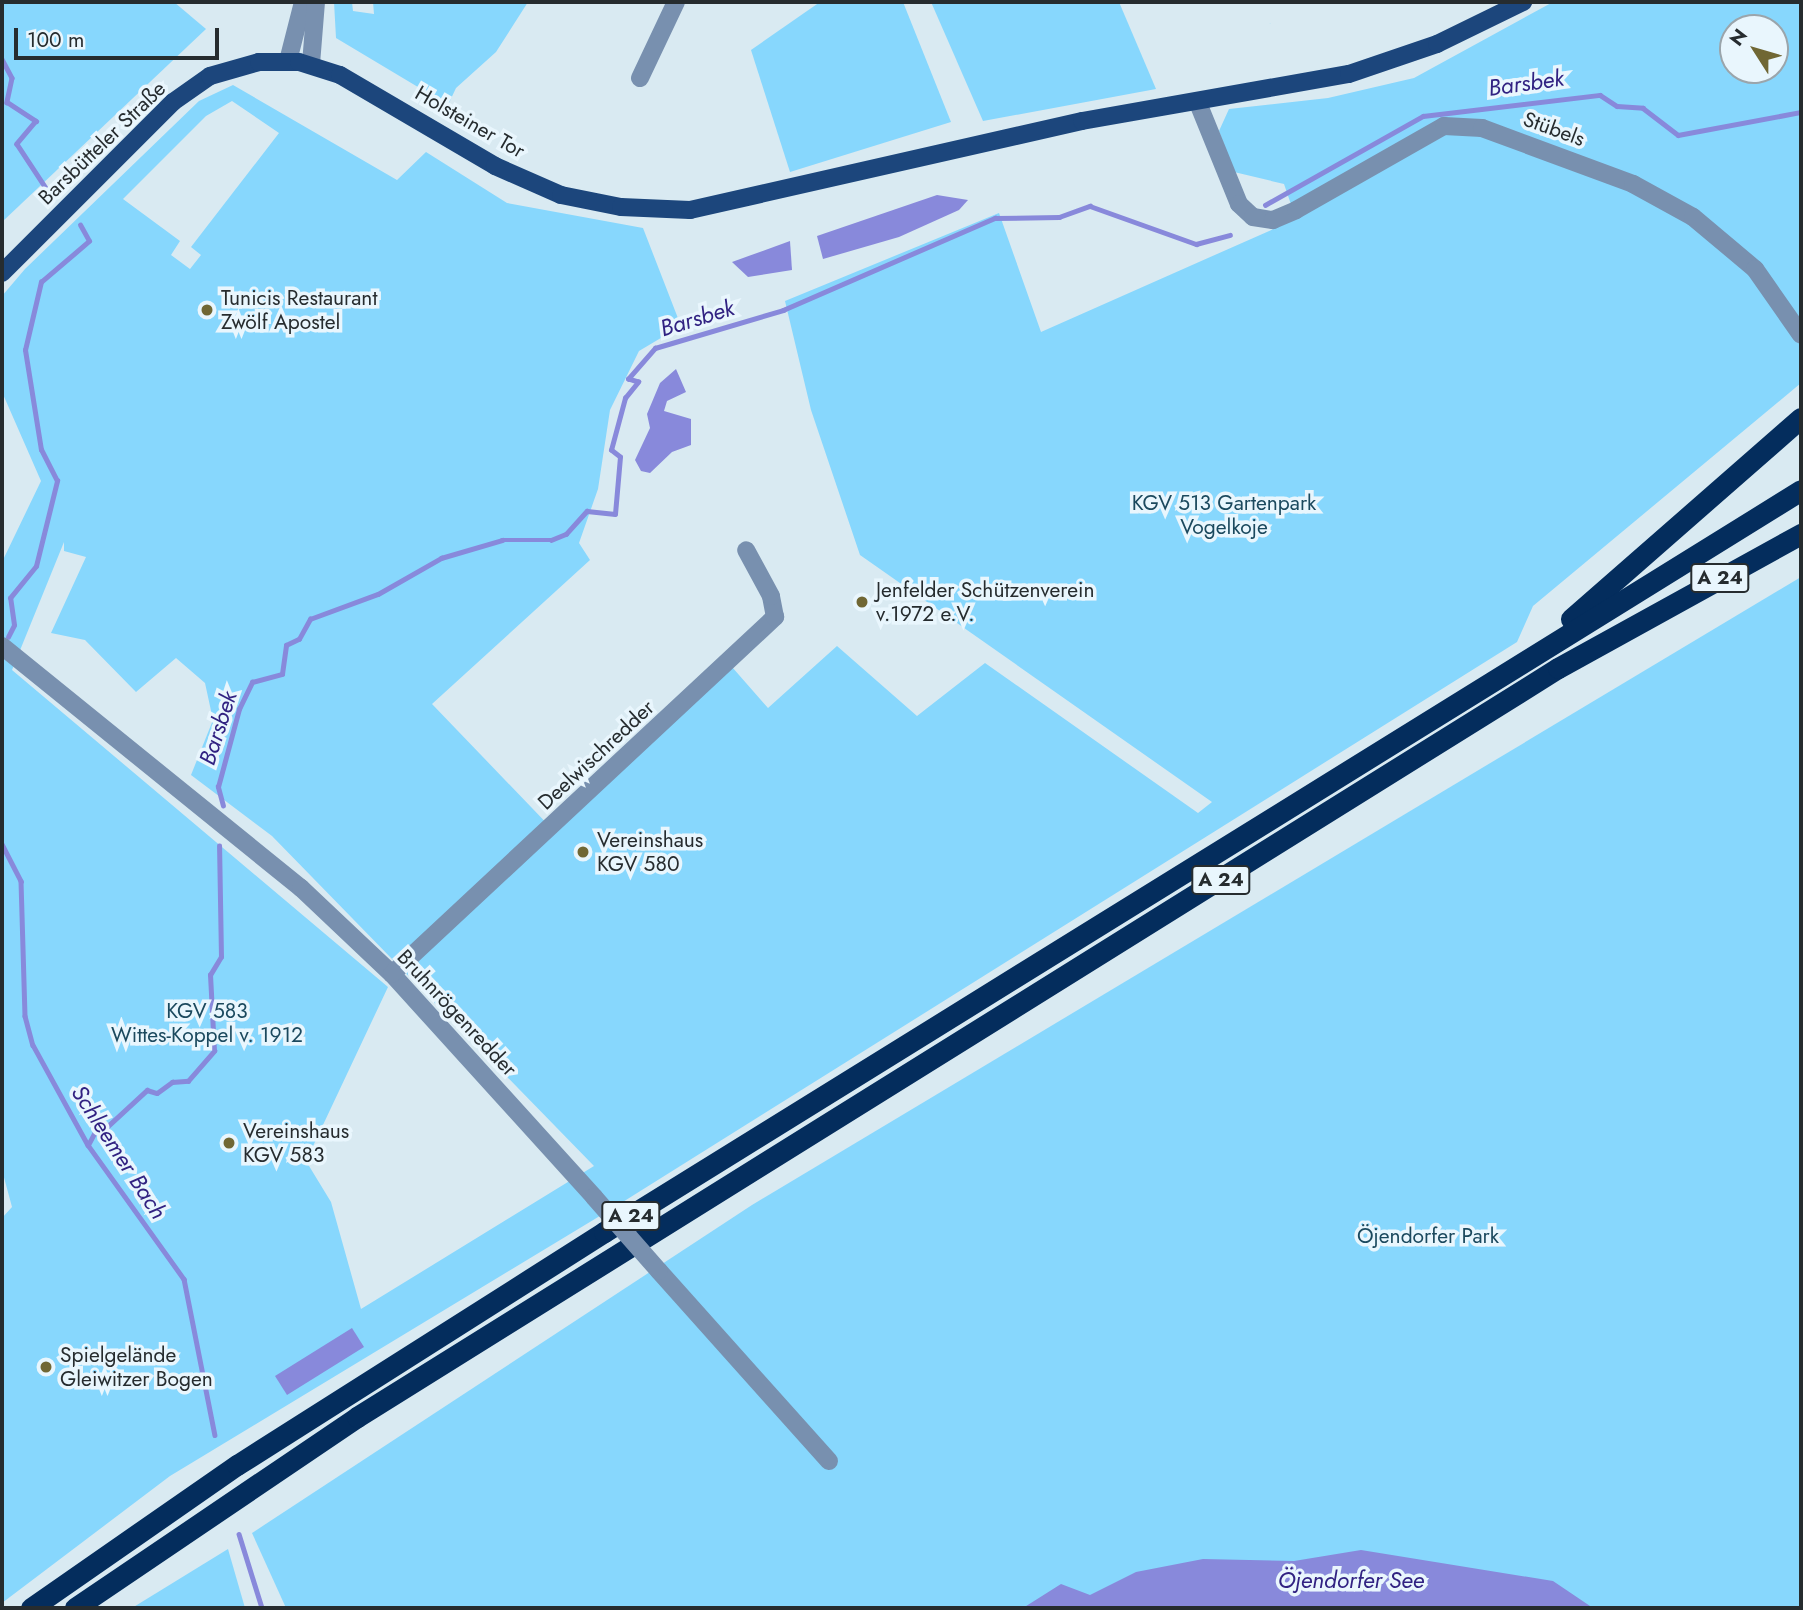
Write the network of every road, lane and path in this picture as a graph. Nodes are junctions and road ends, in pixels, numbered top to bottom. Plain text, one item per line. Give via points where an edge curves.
1 (303, 2) edge
2 (316, 2) edge
3 (676, 2) edge
4 (1523, 2) edge
5 (288, 61) junction
6 (311, 65) junction
7 (640, 78) dead end
8 (1198, 103) junction
9 (2, 273) edge
10 (1801, 335) edge
11 (1801, 418) edge
12 (1801, 490) edge
13 (1801, 534) edge
14 (746, 550) dead end
15 (2, 646) edge
16 (1471, 695) junction
17 (392, 974) junction
18 (830, 1461) dead end
19 (31, 1608) edge
20 (75, 1608) edge

1 - 5 street
2 - 6 street
3 - 7 street
4 - 8 main road, Holsteiner Tor via 1471,30 1381,65
5 - 6 main road, Barsbütteler Straße
5 - 9 main road, Barsbütteler Straße via 240,65 190,89
6 - 8 main road, Holsteiner Tor via 366,88 495,166 544,187 583,202 653,211 729,206 1082,121
8 - 10 street, Stübels via 1239,204 1253,217 1273,220 1296,210 1444,126 1482,128 1633,184 1693,218 1755,269
11 - 16 highway, A 24 via 1623,577
12 - 16 highway, A 24
13 - 20 highway, A 24 via 1535,683 357,1417
14 - 17 street, Deelwischredder via 771,596 775,617
15 - 17 street, Bruhnrögenredder via 301,888
16 - 19 highway, A 24 via 248,1457
17 - 18 street, Bruhnrögenredder, bridge

